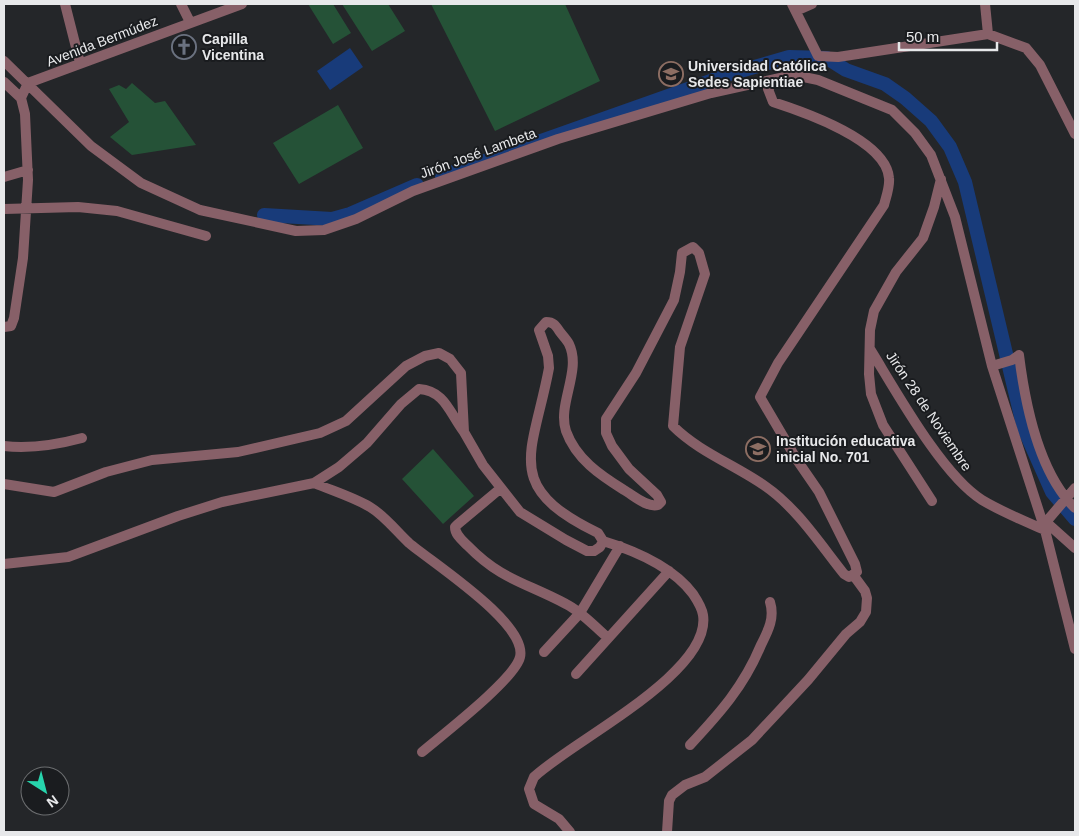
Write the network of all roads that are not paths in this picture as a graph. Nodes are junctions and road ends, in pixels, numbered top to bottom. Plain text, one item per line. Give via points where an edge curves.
1 (65, 4) edge
2 (181, 4) edge
3 (242, 4) edge
4 (812, 4) edge
5 (985, 4) edge
6 (794, 7) edge
7 (190, 22) junction
8 (988, 34) junction
9 (4, 61) edge
10 (80, 63) junction
11 (776, 79) junction
12 (28, 83) junction
13 (6, 87) edge
14 (21, 98) junction
15 (1075, 134) edge
16 (28, 170) junction
17 (4, 177) edge
18 (940, 179) junction
19 (25, 208) junction
20 (4, 209) edge
21 (206, 236) dead end
22 (4, 327) edge
23 (870, 349) junction
24 (995, 366) junction
25 (464, 432) junction
26 (82, 438) dead end
27 (4, 446) edge
28 (314, 483) junction
29 (4, 484) edge
30 (501, 488) junction
31 (1075, 488) edge
32 (1065, 500) junction
33 (932, 501) dead end
34 (1075, 508) edge
35 (1045, 526) junction
36 (603, 541) junction
37 (620, 546) junction
38 (1075, 548) edge
39 (4, 564) edge
40 (669, 570) junction
41 (854, 576) junction
42 (770, 602) dead end
43 (580, 613) junction
44 (608, 638) junction
45 (1075, 649) edge
46 (544, 652) dead end
47 (576, 674) dead end
48 (690, 745) dead end
49 (422, 752) dead end
50 (570, 832) edge
51 (668, 832) edge

1 - 10 street
2 - 7 street
3 - 7 street, Avenida Bermúdez
4 - 6 street
5 - 8 street
6 - 8 street via 818,56 838,57
7 - 10 street, Avenida Bermúdez
8 - 15 street via 1026,48 1040,66
9 - 12 street, Jirón José Lambeta
10 - 12 street, Avenida Bermúdez
11 - 12 street, Jirón José Lambeta via 711,93 558,139 413,191 356,219 324,230 296,231 200,210 141,183 91,146
11 - 18 street, Jirón José Lambeta via 794,75 818,80 892,110 931,155
11 - 41 street via 768,89 773,102 817,116 872,150 887,168 890,179 884,205 778,363 760,397 819,492 855,564 857,572
12 - 14 street
13 - 14 street
14 - 16 street
16 - 17 street
16 - 19 street
18 - 23 street via 923,238 896,272 874,311
18 - 24 street, Jirón José Lambeta via 963,245
19 - 20 street
19 - 21 street via 78,207 117,211
19 - 22 street via 23,258 14,318 11,326
23 - 33 street via 871,394 883,425
23 - 35 street, Jirón 28 de Noviembre via 934,448 962,484 981,500
24 - 32 street via 1015,357 1025,402 1046,462
24 - 35 street, Jirón José Lambeta
25 - 28 street via 438,394 419,389 401,404 367,443
25 - 29 street via 461,373 450,359 439,353 406,366 346,421 320,433 238,452 152,460 106,472 54,492
25 - 30 street
26 - 27 street via 26,448
28 - 39 street via 222,502 68,557
28 - 49 street via 372,508 410,544 488,604 519,641 521,654 516,667
30 - 36 street via 520,512 587,551 600,548
30 - 43 street via 455,527 456,534 500,573
31 - 32 street
32 - 34 street
32 - 35 street
35 - 38 street
35 - 45 street, Jirón José Lambeta
36 - 37 street
36 - 41 street via 598,532 565,516 546,500 529,468 549,368 539,330 550,322 556,325 569,345 573,360 565,414 566,430 578,452 596,473 646,503 658,505 661,502 657,495 629,469 612,446 606,434 606,419 636,373 674,300 682,252 693,247 699,253 705,274 680,347 673,426 686,439 766,487 801,518 844,574
37 - 40 street
37 - 43 street
40 - 44 street
40 - 50 street via 688,588 704,616 698,644 674,675 538,773 530,783 529,794 534,804 559,819
41 - 51 street via 867,598 866,612 860,622 840,640 752,740 706,777 685,785 672,795
42 - 48 street via 773,617 749,673
43 - 44 street
43 - 46 street
44 - 47 street

